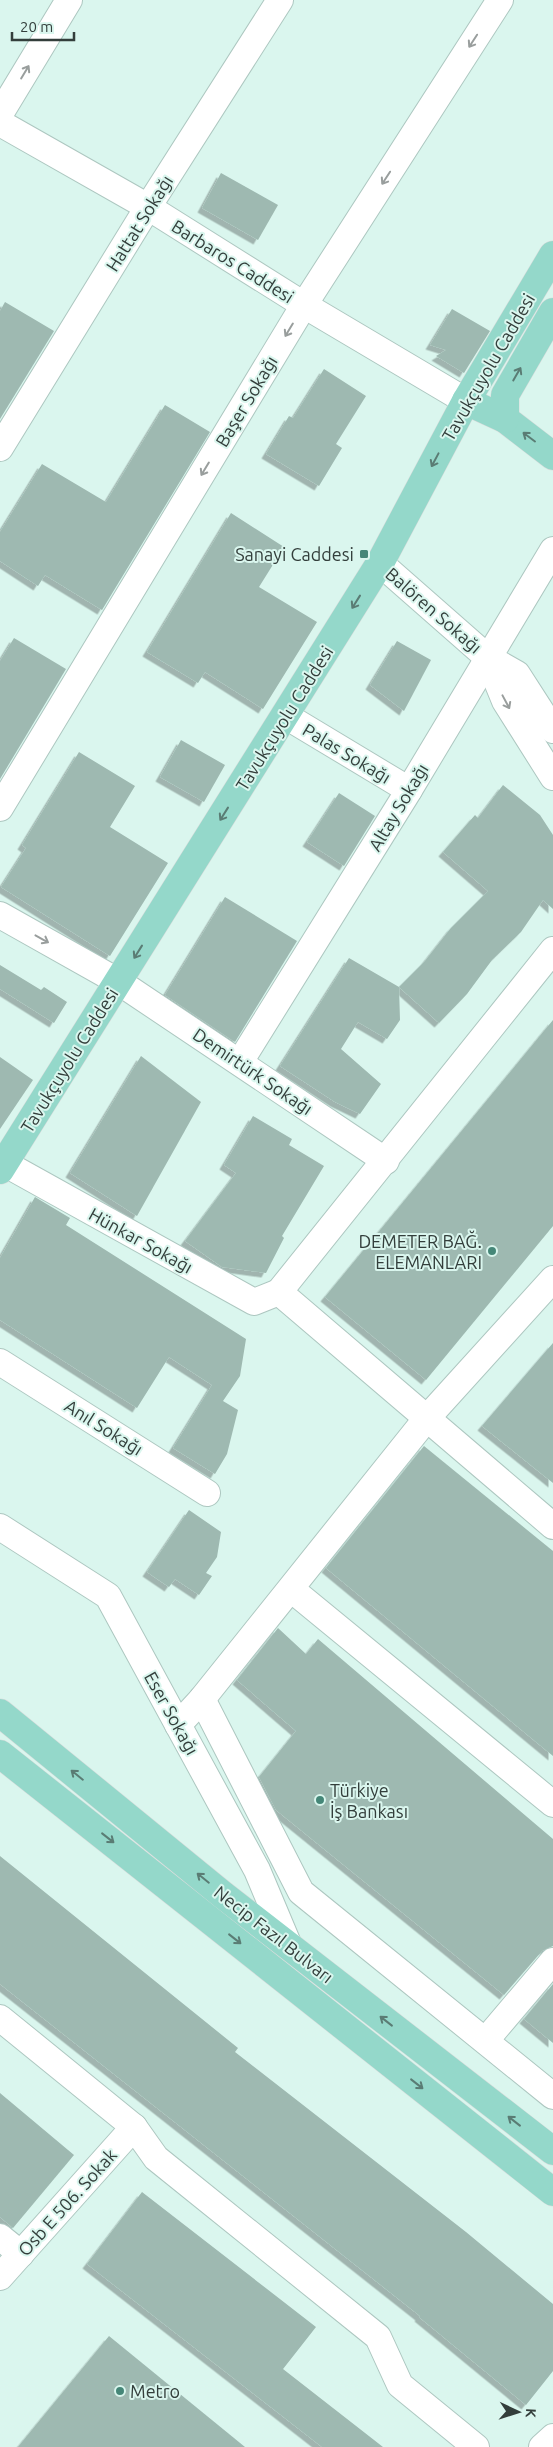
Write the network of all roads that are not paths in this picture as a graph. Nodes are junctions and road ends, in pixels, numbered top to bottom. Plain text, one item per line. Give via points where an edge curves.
1 (69, 0) edge
2 (280, 0) edge
3 (500, 0) edge
4 (0, 114) edge
5 (0, 123) edge
6 (148, 207) junction
7 (553, 255) edge
8 (304, 305) junction
9 (553, 312) edge
10 (466, 401) junction
11 (505, 419) junction
12 (0, 448) edge
13 (553, 456) edge
14 (553, 550) edge
15 (380, 563) junction
16 (487, 657) junction
17 (286, 716) junction
18 (553, 730) edge
19 (553, 777) edge
20 (408, 790) junction
21 (0, 808) edge
22 (0, 915) edge
23 (553, 950) edge
24 (119, 982) junction
25 (240, 1062) junction
26 (386, 1161) junction
27 (2, 1167) edge
28 (553, 1279) edge
29 (279, 1292) junction
30 (0, 1362) edge
31 (427, 1418) junction
32 (207, 1493) dead end
33 (553, 1526) edge
34 (0, 1527) edge
35 (291, 1588) junction
36 (202, 1699) junction
37 (0, 1713) edge
38 (178, 1725) junction
39 (0, 1754) edge
40 (553, 1804) edge
41 (289, 1946) junction
42 (553, 1961) edge
43 (0, 2018) edge
44 (486, 2040) junction
45 (553, 2096) edge
46 (134, 2127) junction
47 (553, 2151) edge
48 (553, 2192) edge
49 (0, 2237) edge
50 (21, 2254) junction
51 (0, 2277) edge
52 (553, 2437) edge
53 (476, 2447) edge
54 (542, 2447) edge

4 -> 1 street
2 - 6 street, Hattat Sokağı
3 -> 8 street, Başer Sokağı
5 - 6 street, Barbaros Caddesi
6 - 8 street, Barbaros Caddesi
6 - 12 street, Hattat Sokağı
7 - 10 main road, Tavukçuyolu Caddesi
8 - 10 street, Barbaros Caddesi
8 -> 21 street, Başer Sokağı
11 -> 9 main road, Tavukçuyolu Caddesi via 505,395
10 - 11 main road
10 -> 15 main road, Tavukçuyolu Caddesi
13 -> 11 main road
14 - 16 street, Altay Sokağı
15 - 16 street, Balören Sokağı
15 -> 17 main road, Tavukçuyolu Caddesi
16 - 18 street, Balören Sokağı via 517,674
16 -> 19 street via 504,701
16 - 20 street, Altay Sokağı
17 - 20 street, Palas Sokağı
17 -> 24 main road, Tavukçuyolu Caddesi
20 - 25 street, Altay Sokağı
22 -> 24 street, Demirtürk Sokağı
23 - 26 street
24 - 25 street, Demirtürk Sokağı
24 - 27 main road, Tavukçuyolu Caddesi
25 - 26 street, Demirtürk Sokağı
26 - 29 street
27 - 29 street, Hünkar Sokağı via 254,1302
28 - 31 street
29 - 31 street
30 - 32 street, Anıl Sokağı
31 - 33 street
31 - 35 street
34 - 38 street, Eser Sokağı via 108,1596
35 - 36 street
35 - 40 street
36 - 38 street
36 - 44 street via 301,1892
41 -> 37 main road, Necip Fazıl Bulvarı
38 - 41 street, Eser Sokağı via 257,1870
39 -> 48 main road, Necip Fazıl Bulvarı
47 -> 41 main road, Necip Fazıl Bulvarı
42 - 44 street
43 - 46 street
44 - 45 street
46 - 50 street, Osb E 506. Sokak
46 - 53 street via 156,2158 378,2337 400,2385
49 - 50 street
50 - 51 street, Osb E 506. Sokak
52 - 54 street

